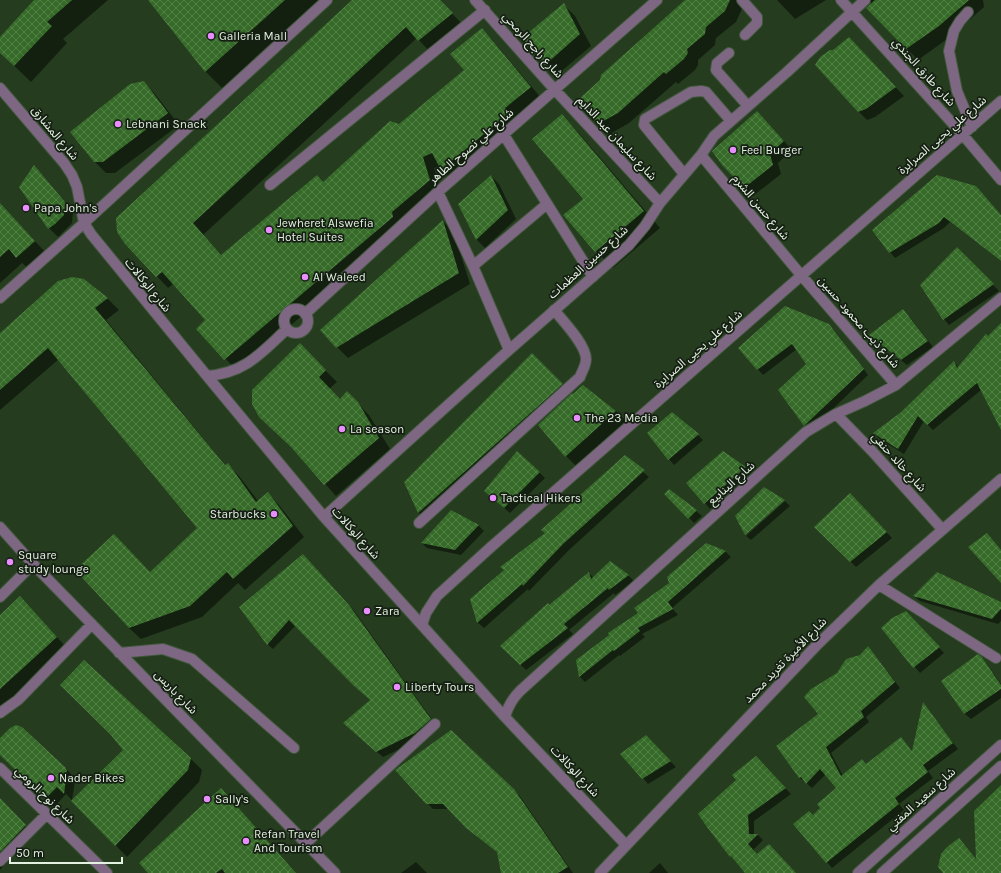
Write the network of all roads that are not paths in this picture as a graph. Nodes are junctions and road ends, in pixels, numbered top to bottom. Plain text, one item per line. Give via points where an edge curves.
1 (327, 0) edge
2 (476, 0) edge
3 (657, 0) edge
4 (742, 0) edge
5 (841, 0) edge
6 (865, 0) edge
7 (485, 10) junction
8 (852, 12) junction
9 (968, 12) dead end
10 (745, 35) dead end
11 (729, 53) dead end
12 (0, 88) edge
13 (555, 90) junction
14 (1001, 100) edge
15 (748, 106) junction
16 (730, 121) junction
17 (972, 126) junction
18 (504, 135) junction
19 (963, 135) junction
20 (701, 155) junction
21 (684, 174) junction
22 (1001, 180) edge
23 (270, 185) dead end
24 (438, 192) junction
25 (660, 203) junction
26 (547, 204) junction
27 (84, 223) junction
28 (473, 266) junction
29 (801, 275) junction
30 (593, 277) junction
31 (0, 298) edge
32 (1001, 298) edge
33 (554, 310) junction
34 (305, 314) junction
35 (287, 329) junction
36 (509, 350) junction
37 (206, 376) junction
38 (896, 385) junction
39 (836, 414) junction
40 (1001, 479) edge
41 (324, 517) junction
42 (419, 523) dead end
43 (0, 527) edge
44 (942, 529) junction
45 (33, 564) junction
46 (879, 585) junction
47 (0, 597) edge
48 (92, 624) junction
49 (422, 625) junction
50 (119, 653) junction
51 (996, 658) dead end
52 (0, 713) edge
53 (505, 717) junction
54 (435, 724) dead end
55 (1001, 745) edge
56 (294, 748) dead end
57 (1001, 766) edge
58 (0, 768) edge
59 (47, 814) junction
60 (306, 844) junction
61 (626, 845) junction
62 (0, 861) edge
63 (107, 873) edge
64 (335, 873) edge
65 (600, 873) edge
66 (858, 873) edge
67 (882, 873) edge

1 - 27 street
2 - 7 street, شارع راجح الرمحي
3 - 13 street, شارع علي نصوح الطاهر
4 - 10 street via 758,17 758,23
5 - 8 street, شارع طارق الجندي
6 - 8 street, شارع حسين العظمات
7 - 13 street, شارع راجح الرمحي
7 - 23 street
8 - 15 street, شارع حسين العظمات
8 - 19 street, شارع طارق الجندي
9 - 17 street via 954,31 949,51 957,91
11 - 15 street via 717,64 716,70
12 - 27 street, شارع المشارق via 72,175
13 - 18 street, شارع علي نصوح الطاهر
13 - 25 street, شارع سليمان عبد الدايم
14 - 17 street, شارع علي يحيى الصرايرة
15 - 16 street, شارع حسين العظمات
16 - 20 street, شارع حسين العظمات via 714,136
16 - 21 street via 706,92 701,91 691,92 645,119 644,125
17 - 19 street, شارع علي يحيى الصرايرة
18 - 24 street, شارع علي نصوح الطاهر
18 - 26 street
19 - 22 street, شارع طارق الجندي
19 - 29 street, شارع علي يحيى الصرايرة
20 - 21 street, شارع حسين العظمات
20 - 29 street, شارع حسن الشرم
21 - 25 street, شارع حسين العظمات
24 - 28 street
24 - 34 street, شارع علي نصوح الطاهر
25 - 30 street, شارع حسين العظمات via 634,240
26 - 28 street
26 - 30 street
27 - 31 street
27 - 37 street, شارع الوكالات
28 - 36 street
29 - 38 street, شارع ذيب محمود حسين
29 - 49 street, شارع علي يحيى الصرايرة via 437,596
30 - 33 street, شارع حسين العظمات
32 - 38 street, شارع الينابيع
33 - 36 street, شارع حسين العظمات
33 - 42 street via 584,348 585,367 580,377
34 - 35 street via 297,310 289,312 284,321
34 - 35 street via 308,322 304,330 295,333
35 - 37 street via 243,367 219,375
36 - 41 street, شارع حسين العظمات
37 - 41 street, شارع الوكالات
38 - 39 street, شارع الينابيع
39 - 44 street, شارع خالد حنفي
39 - 53 street, شارع الينابيع via 806,432 520,691 507,708
40 - 44 street, شارع الأميرة تغريد محمد
41 - 49 street, شارع الوكالات
43 - 45 street, شارع باريس
44 - 46 street, شارع الأميرة تغريد محمد
45 - 47 street
45 - 48 street, شارع باريس
46 - 51 street
46 - 61 street, شارع الأميرة تغريد محمد via 793,669
48 - 50 street, شارع باريس
48 - 52 street via 18,700
49 - 53 street, شارع الوكالات
50 - 56 street via 163,649 192,659
50 - 60 street, شارع باريس
53 - 61 street, شارع الوكالات
54 - 60 street
55 - 66 street, شارع سعيد المفتي
57 - 67 street
58 - 59 street, شارع نوح الرومي
59 - 62 street
59 - 63 street, شارع نوح الرومي
60 - 64 street, شارع باريس
61 - 65 street, شارع الأميرة تغريد محمد

